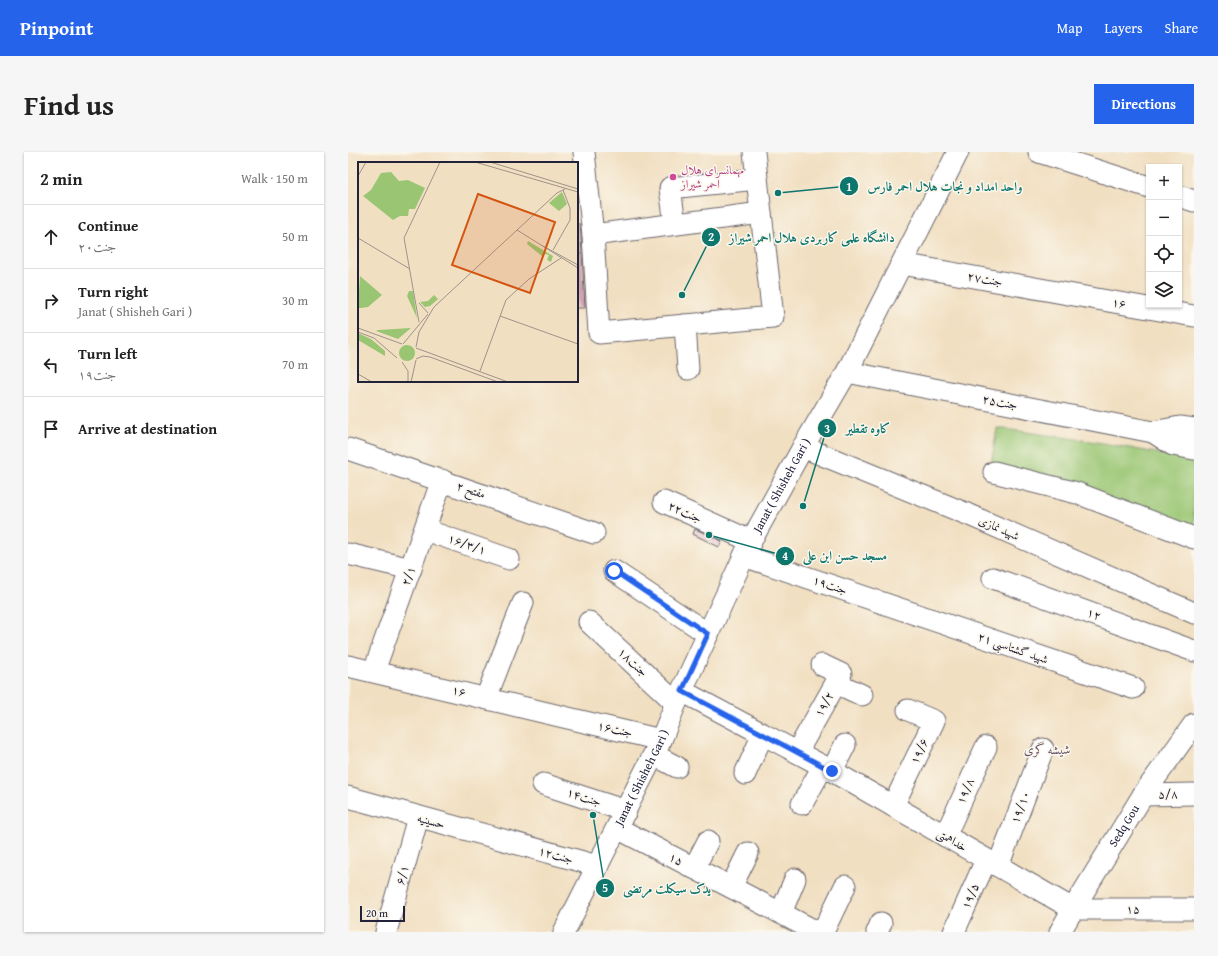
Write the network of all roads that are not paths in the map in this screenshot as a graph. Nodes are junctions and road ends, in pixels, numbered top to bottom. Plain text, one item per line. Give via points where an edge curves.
1 (584, 152) edge
2 (754, 152) edge
3 (958, 152) edge
4 (1039, 152) edge
5 (757, 179) junction
6 (1146, 186) edge
7 (1182, 197) edge
8 (1194, 201) edge
9 (761, 213) junction
10 (675, 224) junction
11 (592, 235) junction
12 (902, 264) junction
13 (1068, 294) joint
14 (1194, 316) edge
15 (685, 325) junction
16 (688, 369) dead end
17 (847, 372) junction
18 (1194, 429) edge
19 (1153, 432) junction
20 (803, 447) junction
21 (348, 449) edge
22 (1194, 449) edge
23 (994, 472) dead end
24 (442, 480) junction
25 (664, 502) dead end
26 (425, 530) junction
27 (594, 533) dead end
28 (1194, 538) edge
29 (747, 549) junction
30 (348, 554) edge
31 (509, 559) dead end
32 (411, 568) junction
33 (614, 571) dead end
34 (993, 578) dead end
35 (523, 603) dead end
36 (893, 607) joint
37 (1194, 613) edge
38 (589, 622) dead end
39 (708, 634) junction
40 (1194, 651) edge
41 (822, 665) dead end
42 (348, 666) edge
43 (374, 671) junction
44 (836, 683) junction
45 (1133, 688) dead end
46 (862, 694) dead end
47 (679, 697) junction
48 (486, 698) junction
49 (908, 710) dead end
50 (569, 718) joint
51 (1194, 724) edge
52 (763, 734) junction
53 (845, 745) dead end
54 (986, 747) dead end
55 (658, 748) junction
56 (1043, 749) dead end
57 (797, 752) junction
58 (677, 767) dead end
59 (827, 768) junction
60 (745, 774) dead end
61 (543, 784) dead end
62 (1143, 794) junction
63 (1194, 794) edge
64 (348, 797) edge
65 (802, 804) dead end
66 (893, 806) junction
67 (418, 817) junction
68 (621, 819) junction
69 (945, 836) junction
70 (708, 841) dead end
71 (515, 843) joint
72 (748, 854) dead end
73 (992, 863) junction
74 (598, 866) junction
75 (694, 868) junction
76 (795, 878) dead end
77 (846, 886) dead end
78 (731, 887) junction
79 (1073, 909) junction
80 (1194, 909) edge
81 (780, 913) junction
82 (386, 932) edge
83 (564, 932) edge
84 (817, 932) edge
85 (823, 932) edge
86 (954, 932) edge
87 (1060, 932) edge

1 - 11 street
2 - 5 street
3 - 12 street, Janat ( Shisheh Gari )
4 - 6 street
5 - 9 street
5 - 10 street via 670,188
7 - 8 street
9 - 10 street
9 - 15 street via 773,317
10 - 11 street
11 - 15 street via 599,333
12 - 13 street, جنت۲۷
12 - 17 street, Janat ( Shisheh Gari )
13 - 14 street, ۱۶
15 - 16 street
17 - 19 street, جنت۲۵
17 - 20 street, Janat ( Shisheh Gari )
18 - 19 street via 1180,427
19 - 22 street via 1173,445
20 - 29 street, Janat ( Shisheh Gari )
20 - 37 street, شهید نمازی via 968,514
21 - 24 street, مفتح ۲
23 - 28 street via 1077,493
24 - 26 street, ۲/۱
24 - 27 street, مفتح ۲
25 - 29 street, جنت۲۲
26 - 31 street, ۱۶/۳/۱
26 - 32 street, ۲/۱
29 - 36 street, جنت۱۹
29 - 39 street, Janat ( Shisheh Gari )
30 - 32 street
32 - 43 street, ۲/۱
33 - 39 street
34 - 40 street, ۱۲
35 - 48 street
36 - 45 street, شهید گشتاسبی ۲۱
38 - 47 street, جنت۱۸
39 - 47 street, Janat ( Shisheh Gari )
41 - 44 street, ۱۹/۲ via 841,674
42 - 43 street, ۱۶
43 - 48 street, ۱۶
44 - 46 street
44 - 57 street, ۱۹/۲
47 - 52 street
47 - 55 street, Janat ( Shisheh Gari )
48 - 50 street, ۱۶
49 - 66 street, ۱۹/۶ via 934,721
50 - 55 street, جنت۱۶
51 - 62 street, Sedq Gou
52 - 57 street
52 - 60 street
53 - 59 street
54 - 69 street, ۱۹/۸
55 - 58 street, جنت۱۶
55 - 68 street, Janat ( Shisheh Gari )
56 - 73 street, ۱۹/۱۰
57 - 59 street
59 - 65 street
59 - 66 street, خداهمتی
61 - 68 street, جنت۱۴
62 - 63 street, ۵/۸
62 - 79 street, Sedq Gou
64 - 67 street, حسینیه
66 - 69 street, خداهمتی
67 - 71 street, حسینیه
67 - 82 street, ۶/۱
68 - 74 street, Janat ( Shisheh Gari )
68 - 75 street, ۱۵
69 - 73 street, خداهمتی
70 - 75 street
71 - 74 street, جنت۱۲
72 - 78 street
73 - 79 street, خداهمتی
73 - 86 street, ۱۹/۵
74 - 83 street, Janat ( Shisheh Gari )
75 - 78 street, ۱۵
76 - 81 street
77 - 85 street
78 - 81 street, ۱۵
79 - 80 street, ۱۵
79 - 87 street, Sedq Gou
81 - 84 street, ۱۵

